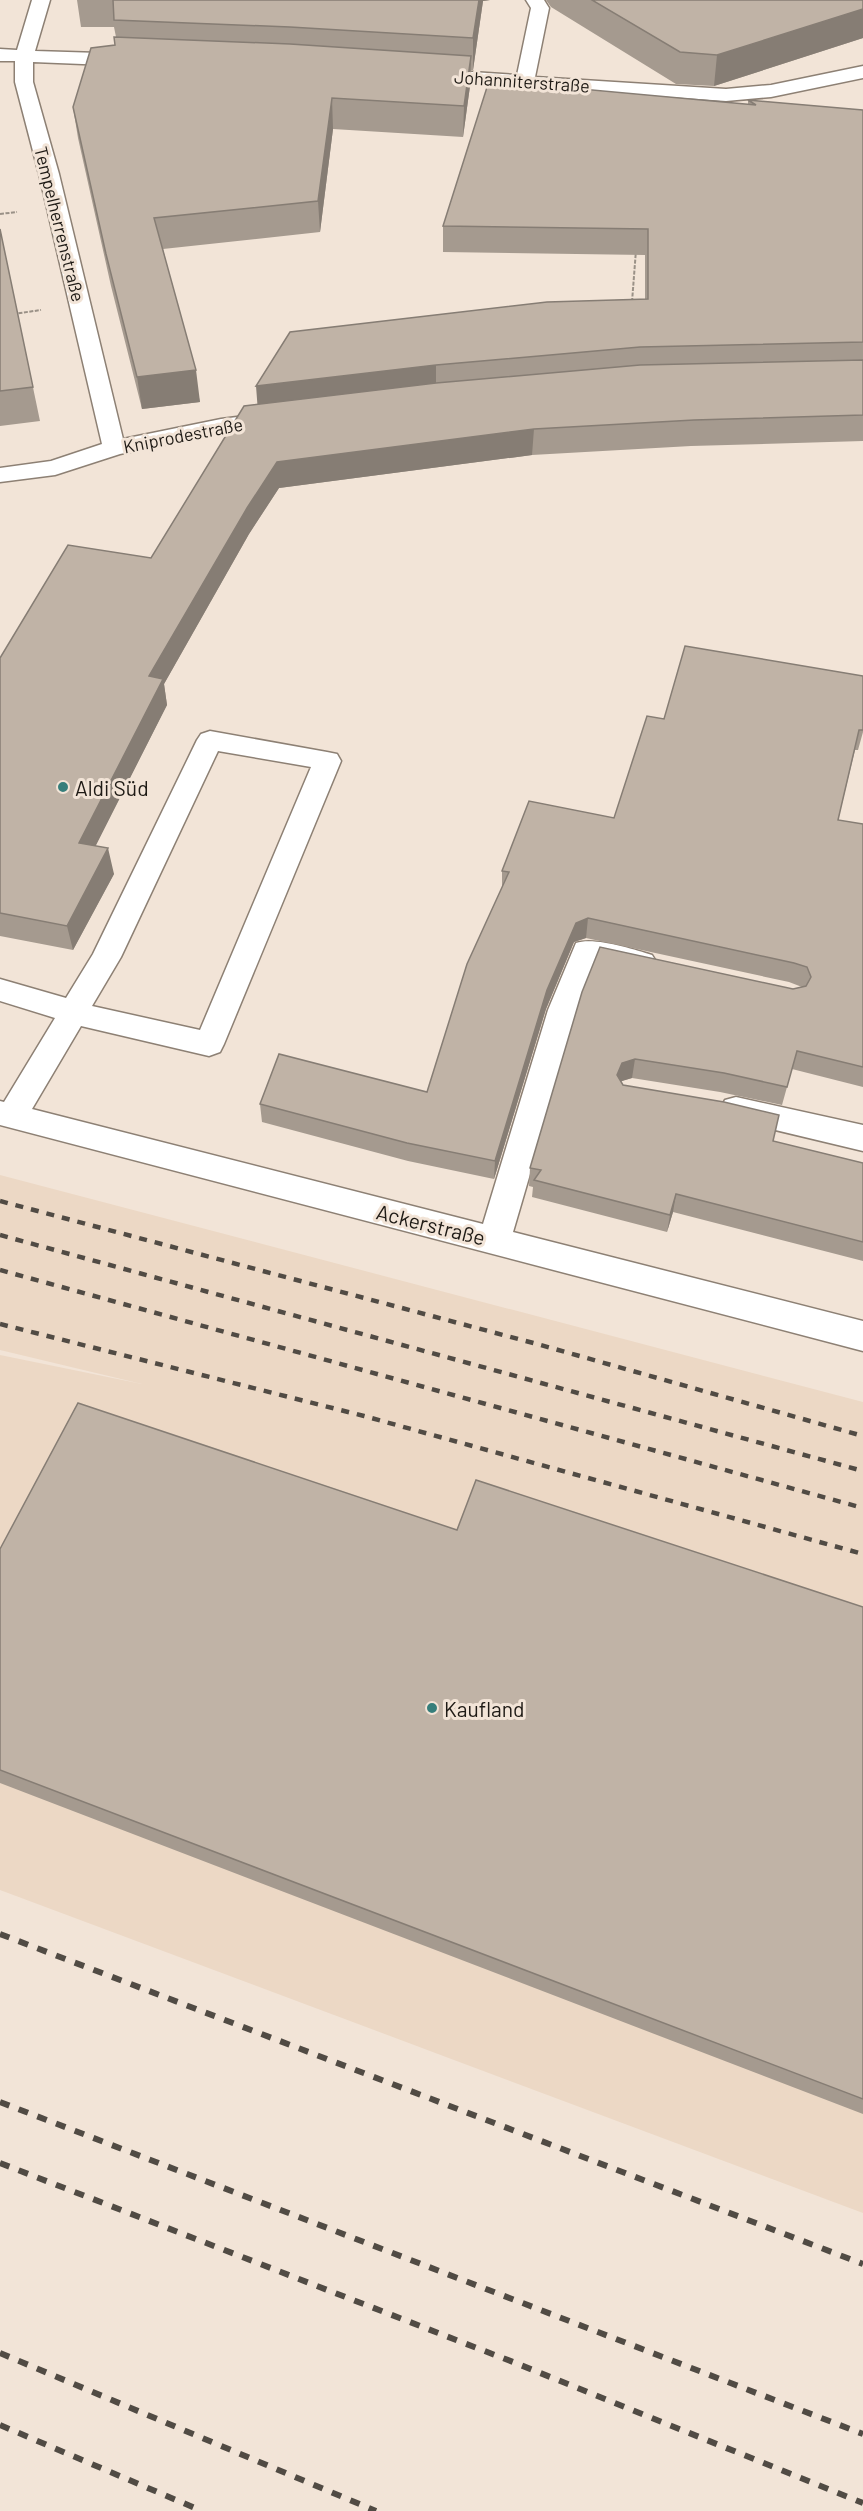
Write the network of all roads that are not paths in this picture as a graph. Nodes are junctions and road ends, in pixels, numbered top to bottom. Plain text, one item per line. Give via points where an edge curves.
1 (41, 0) edge
2 (535, 0) edge
3 (0, 55) edge
4 (24, 56) junction
5 (152, 61) edge
6 (863, 72) edge
7 (410, 74) edge
8 (525, 81) junction
9 (300, 416) edge
10 (114, 448) junction
11 (0, 475) edge
12 (665, 968) edge
13 (0, 990) edge
14 (74, 1012) junction
15 (709, 1104) edge
16 (6, 1114) edge
17 (863, 1138) edge
18 (494, 1241) junction
19 (863, 1336) edge

1 - 4 street, Tempelherrenstraße
2 - 8 street via 540,8
3 - 4 street
4 - 5 street
4 - 10 street, Tempelherrenstraße via 24,82
6 - 8 street, Johanniterstraße via 771,91 726,95
7 - 8 street, Johanniterstraße
9 - 10 street, Kniprodestraße via 221,426
10 - 11 street, Kniprodestraße via 55,468
12 - 18 street via 586,951 563,1010
13 - 14 street
14 - 14 street via 106,957 210,740 327,761 208,1044
14 - 16 street
15 - 17 street
16 - 18 street, Ackerstraße
18 - 19 street, Ackerstraße

